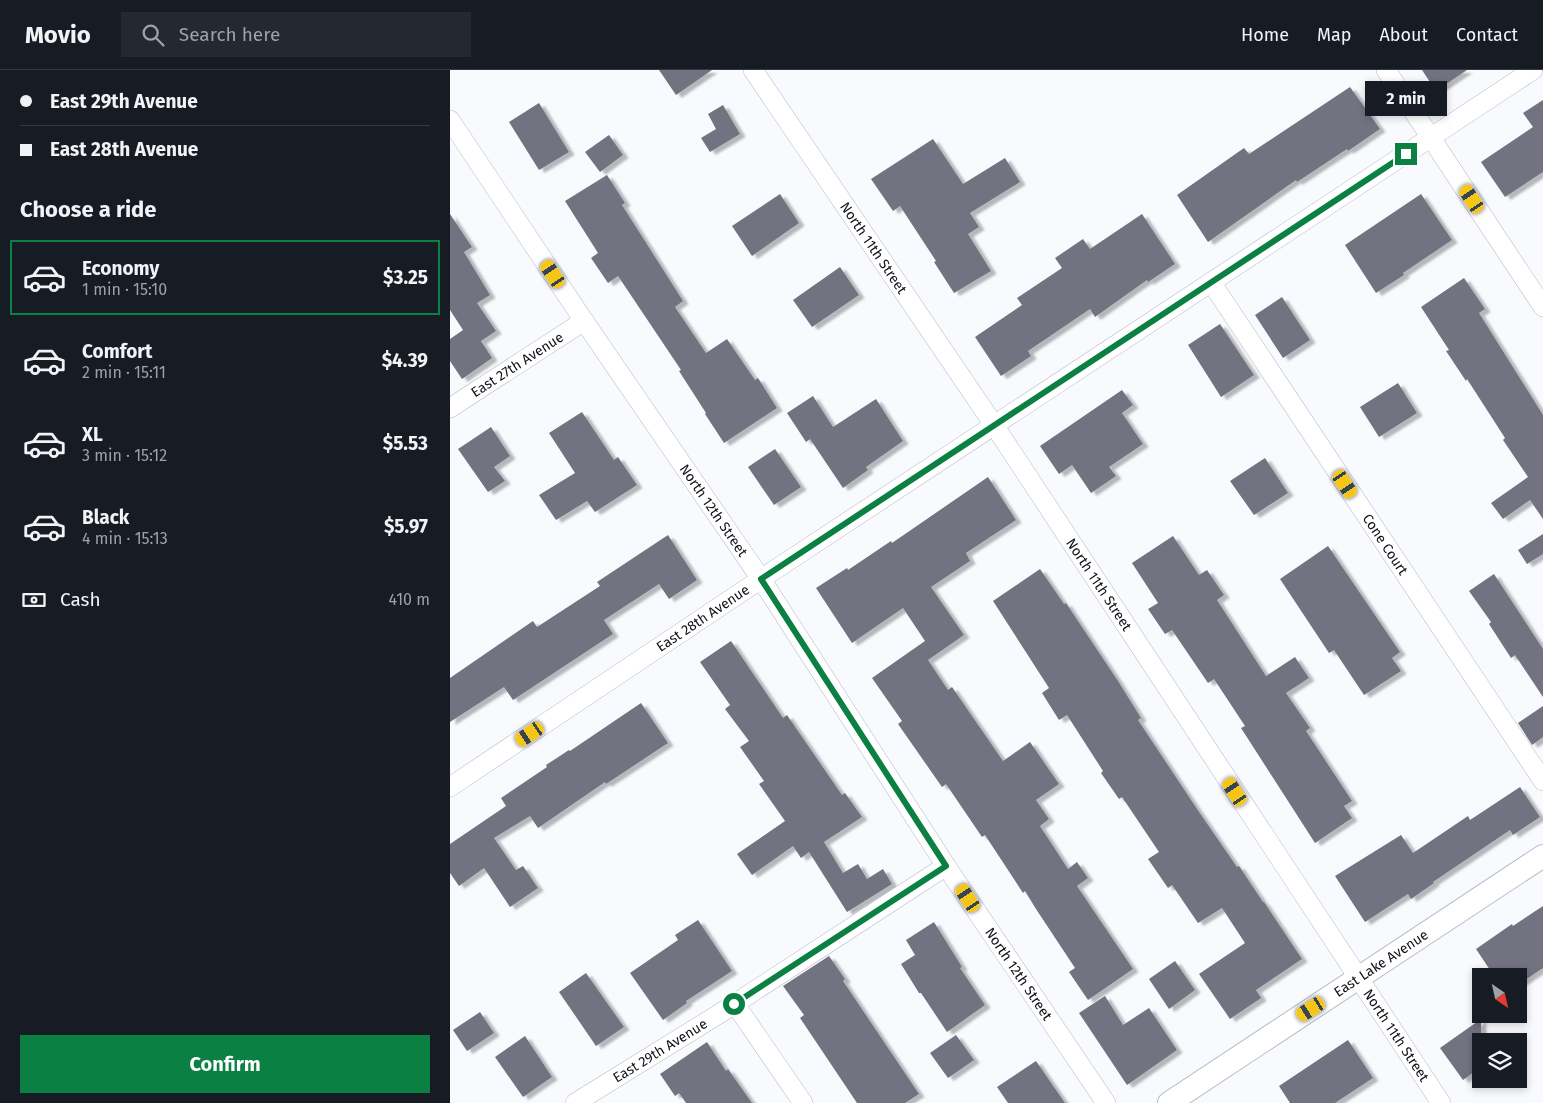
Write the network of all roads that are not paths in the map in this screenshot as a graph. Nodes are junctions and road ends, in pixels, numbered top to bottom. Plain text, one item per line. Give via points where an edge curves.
1 (753, 70) edge
2 (1386, 70) edge
3 (1533, 70) edge
4 (450, 120) edge
5 (1432, 137) junction
6 (1211, 282) junction
7 (1543, 307) edge
8 (584, 321) junction
9 (450, 408) edge
10 (994, 425) junction
11 (761, 579) junction
12 (1543, 781) edge
13 (450, 787) edge
14 (1543, 856) edge
15 (946, 866) junction
16 (1358, 978) junction
17 (734, 1004) junction
18 (575, 1103) edge
19 (803, 1103) edge
20 (1106, 1103) edge
21 (1169, 1103) edge
22 (1441, 1103) edge

1 - 10 street, North 11th Street
2 - 5 street
3 - 5 street, East 28th Avenue
4 - 8 street, North 12th Street
5 - 6 street, East 28th Avenue
5 - 7 street
6 - 10 street, East 28th Avenue
6 - 12 street, Cone Court
8 - 9 street, East 27th Avenue
8 - 11 street, North 12th Street
10 - 11 street, East 28th Avenue
10 - 16 street, North 11th Street
11 - 13 street, East 28th Avenue
11 - 15 street, North 12th Street
14 - 16 street, East Lake Avenue
15 - 17 street, East 29th Avenue
15 - 20 street, North 12th Street
16 - 21 street, East Lake Avenue
16 - 22 street, North 11th Street
17 - 18 street, East 29th Avenue
17 - 19 street

